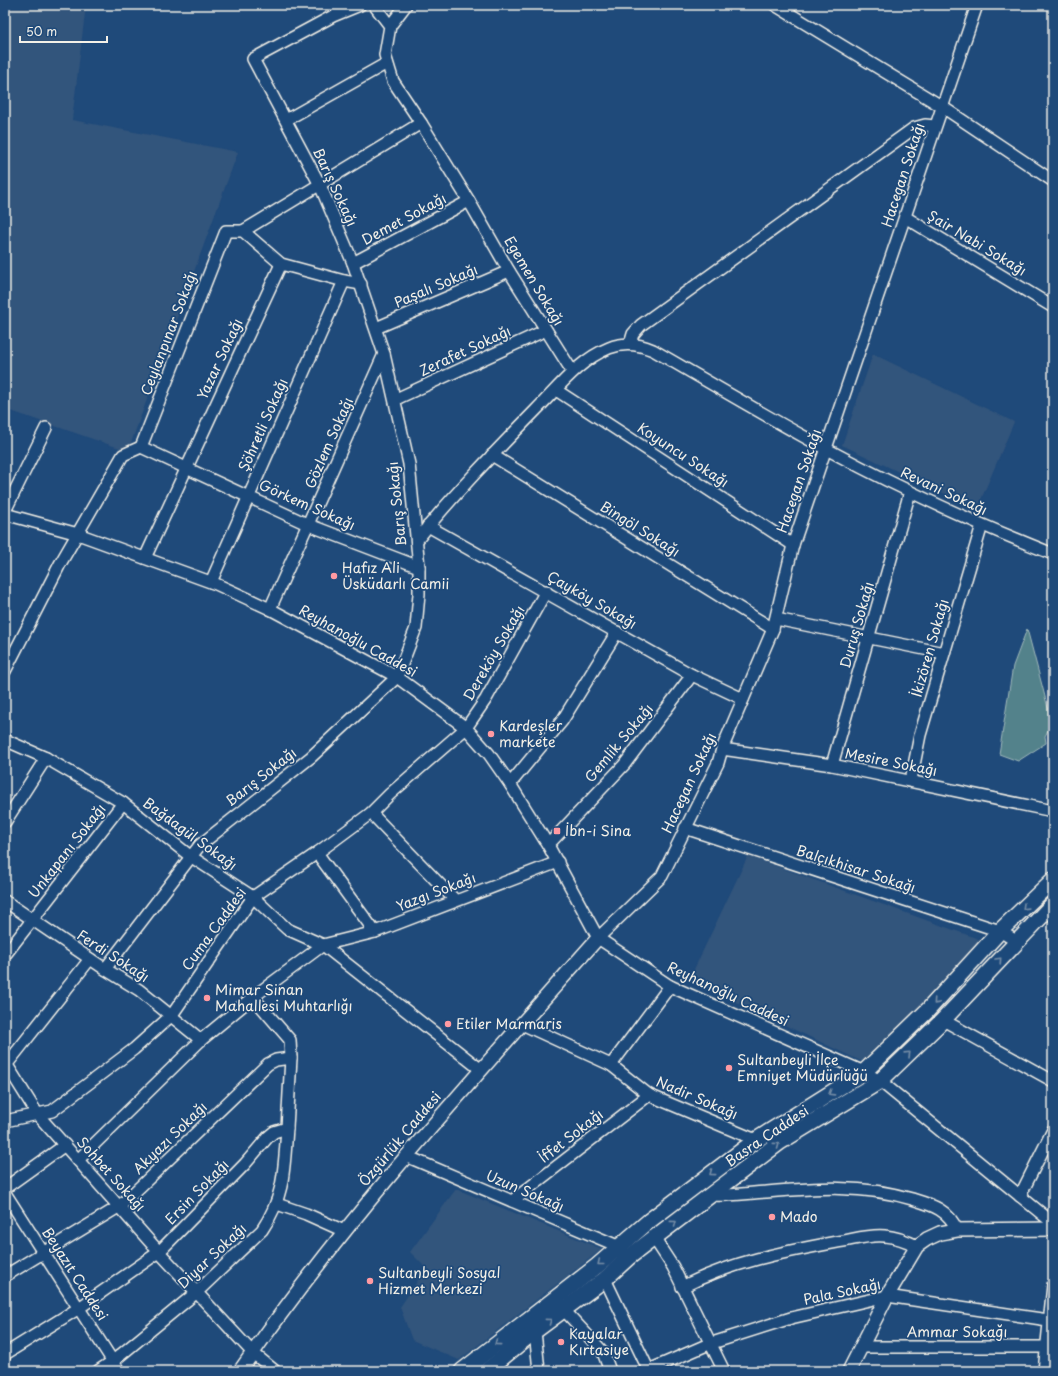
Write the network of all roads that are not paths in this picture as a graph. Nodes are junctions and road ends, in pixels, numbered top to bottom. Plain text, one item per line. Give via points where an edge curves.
1 (360, 5) edge
2 (374, 5) edge
3 (406, 5) edge
4 (775, 5) edge
5 (977, 5) edge
6 (390, 26) junction
7 (388, 63) junction
8 (942, 106) junction
9 (286, 120) junction
10 (421, 123) junction
11 (935, 126) junction
12 (1053, 181) edge
13 (320, 185) junction
14 (469, 201) junction
15 (905, 217) junction
16 (243, 231) junction
17 (353, 263) junction
18 (281, 264) junction
19 (509, 271) junction
20 (344, 281) junction
21 (361, 284) junction
22 (1053, 307) edge
23 (376, 328) junction
24 (546, 330) junction
25 (630, 344) junction
26 (384, 354) junction
27 (572, 371) junction
28 (556, 390) junction
29 (396, 399) junction
30 (46, 428) dead end
31 (142, 447) junction
32 (826, 448) junction
33 (492, 455) junction
34 (187, 467) junction
35 (910, 492) junction
36 (248, 496) junction
37 (5, 512) edge
38 (309, 525) junction
39 (982, 525) junction
40 (428, 526) junction
41 (78, 534) junction
42 (417, 540) junction
43 (793, 545) junction
44 (1053, 554) edge
45 (145, 558) junction
46 (419, 567) junction
47 (211, 582) junction
48 (546, 591) junction
49 (270, 609) junction
50 (775, 624) junction
51 (617, 632) junction
52 (869, 636) junction
53 (944, 653) junction
54 (5, 671) edge
55 (692, 675) junction
56 (397, 677) junction
57 (743, 699) junction
58 (466, 728) junction
59 (5, 740) edge
60 (722, 749) junction
61 (46, 758) junction
62 (832, 765) junction
63 (911, 780) junction
64 (510, 784) junction
65 (123, 803) junction
66 (1053, 811) edge
67 (371, 813) junction
68 (5, 822) edge
69 (685, 828) junction
70 (548, 845) junction
71 (317, 853) junction
72 (190, 856) junction
73 (558, 862) junction
74 (1053, 880) edge
75 (253, 897) junction
76 (455, 900) junction
77 (5, 901) edge
78 (1053, 904) edge
79 (32, 920) junction
80 (1000, 931) junction
81 (375, 932) junction
82 (598, 938) junction
83 (1016, 941) junction
84 (323, 945) junction
85 (5, 955) edge
86 (90, 959) junction
87 (105, 969) junction
88 (670, 986) junction
89 (253, 997) junction
90 (172, 1015) junction
91 (943, 1020) junction
92 (522, 1024) junction
93 (201, 1040) junction
94 (291, 1058) junction
95 (6, 1063) edge
96 (611, 1065) junction
97 (480, 1069) junction
98 (864, 1072) junction
99 (880, 1081) junction
100 (1053, 1082) edge
101 (649, 1095) junction
102 (38, 1115) junction
103 (5, 1121) edge
104 (286, 1128) junction
105 (1053, 1130) edge
106 (756, 1140) junction
107 (65, 1145) junction
108 (406, 1156) junction
109 (78, 1160) junction
110 (5, 1188) edge
111 (5, 1193) edge
112 (711, 1195) junction
113 (1020, 1196) junction
114 (512, 1201) junction
115 (277, 1204) junction
116 (120, 1206) junction
117 (1053, 1223) edge
118 (1053, 1229) edge
119 (957, 1230) junction
120 (344, 1231) junction
121 (654, 1238) junction
122 (917, 1246) junction
123 (43, 1252) junction
124 (159, 1252) junction
125 (625, 1252) junction
126 (5, 1276) edge
127 (605, 1279) junction
128 (1053, 1285) edge
129 (682, 1287) junction
130 (197, 1292) junction
131 (887, 1296) junction
132 (79, 1308) junction
133 (564, 1310) junction
134 (1048, 1320) junction
135 (535, 1331) junction
136 (709, 1344) junction
137 (862, 1347) junction
138 (1050, 1347) edge
139 (253, 1353) junction
140 (5, 1354) edge
141 (116, 1367) edge
142 (98, 1371) edge
143 (240, 1371) edge
144 (275, 1371) edge
145 (462, 1371) edge
146 (486, 1371) edge
147 (539, 1371) edge
148 (610, 1371) edge
149 (649, 1371) edge
150 (724, 1371) edge
151 (849, 1371) edge
152 (1044, 1371) edge

1 - 9 street, Barış Sokağı via 333,16 253,59
2 - 6 street
3 - 6 street
4 - 8 street
5 - 8 street, Hacegan Sokağı
6 - 7 street, Egemen Sokağı via 385,55
7 - 9 street
7 - 10 street, Egemen Sokağı via 393,81
8 - 11 street, Hacegan Sokağı
8 - 12 street
9 - 13 street, Barış Sokağı
10 - 13 street
10 - 14 street, Egemen Sokağı
11 - 15 street, Hacegan Sokağı
11 - 25 street via 925,124 914,128 641,325 633,334
13 - 16 street
13 - 17 street, Barış Sokağı
14 - 17 street, Demet Sokağı
14 - 19 street, Egemen Sokağı
15 - 22 street, Şair Nabi Sokağı
15 - 32 street, Hacegan Sokağı
16 - 18 street
16 - 31 street, Ceylanpınar Sokağı via 226,231
17 - 21 street, Barış Sokağı
18 - 20 street
18 - 34 street, Yazar Sokağı
19 - 23 street, Paşalı Sokağı
19 - 24 street, Egemen Sokağı
20 - 21 street
20 - 36 street, Şöhretli Sokağı
21 - 23 street, Barış Sokağı
23 - 26 street, Barış Sokağı
24 - 27 street, Egemen Sokağı
24 - 29 street, Zerafet Sokağı
25 - 27 street via 607,348
25 - 32 street, Revani Sokağı via 653,350
26 - 29 street, Barış Sokağı
26 - 38 street, Gözlem Sokağı
27 - 28 street
28 - 33 street
28 - 43 street, Koyuncu Sokağı
29 - 42 street, Barış Sokağı via 409,464
30 - 37 street
31 - 34 street, Görkem Sokağı
31 - 41 street via 123,455
32 - 35 street, Revani Sokağı
32 - 43 street, Hacegan Sokağı
33 - 40 street
33 - 50 street, Bingöl Sokağı
34 - 36 street, Görkem Sokağı
34 - 45 street, Yazar Sokağı
35 - 39 street, Revani Sokağı
35 - 52 street, Duruş Sokağı
36 - 38 street, Görkem Sokağı
36 - 47 street, Şöhretli Sokağı
37 - 41 street, Reyhanoğlu Caddesi
38 - 46 street, Görkem Sokağı
38 - 49 street, Gözlem Sokağı
39 - 44 street, Revani Sokağı
39 - 53 street, İkizören Sokağı
40 - 42 street
40 - 48 street, Çayköy Sokağı
41 - 45 street, Reyhanoğlu Caddesi
41 - 54 street
42 - 46 street, Barış Sokağı
43 - 50 street, Hacegan Sokağı
45 - 47 street, Reyhanoğlu Caddesi
46 - 56 street, Barış Sokağı via 416,628
47 - 49 street, Reyhanoğlu Caddesi
48 - 51 street, Çayköy Sokağı
48 - 58 street, Dereköy Sokağı via 486,699
49 - 56 street, Reyhanoğlu Caddesi
50 - 52 street
50 - 57 street, Hacegan Sokağı
51 - 55 street, Çayköy Sokağı
51 - 64 street via 562,721
52 - 53 street
52 - 62 street, Duruş Sokağı
53 - 63 street, İkizören Sokağı via 920,735
55 - 57 street, Çayköy Sokağı
55 - 70 street, Gemlik Sokağı via 624,764
56 - 58 street, Reyhanoğlu Caddesi
56 - 72 street, Barış Sokağı via 312,757 200,845
57 - 60 street, Hacegan Sokağı
58 - 64 street, Reyhanoğlu Caddesi via 489,754
58 - 67 street, Cuma Caddesi
59 - 61 street, Bağdagül Sokağı
60 - 62 street, Mesire Sokağı
60 - 69 street, Hacegan Sokağı via 718,763
61 - 65 street, Bağdagül Sokağı
61 - 68 street
62 - 63 street, Mesire Sokağı
63 - 66 street, Mesire Sokağı
64 - 70 street, Reyhanoğlu Caddesi
65 - 72 street, Bağdagül Sokağı
65 - 79 street, Unkapanı Sokağı
67 - 71 street, Cuma Caddesi
67 - 76 street
69 - 80 street, Balçıkhisar Sokağı
69 - 82 street, Hacegan Sokağı via 662,876
70 - 73 street, Reyhanoğlu Caddesi
71 - 75 street, Cuma Caddesi
71 - 81 street
72 - 75 street, Bağdagül Sokağı
72 - 87 street, Barış Sokağı
73 - 76 street, Yazgı Sokağı
73 - 82 street, Reyhanoğlu Caddesi
74 -> 80 main road, Basra Caddesi
75 - 84 street, Bağdagül Sokağı via 287,929
75 - 90 street, Cuma Caddesi
76 - 81 street, Yazgı Sokağı
77 - 79 street, Ferdi Sokağı
78 - 83 main road, Basra Caddesi
79 - 85 street, Unkapanı Sokağı
79 - 86 street, Ferdi Sokağı
80 - 83 street, Balçıkhisar Sokağı
80 -> 98 main road, Basra Caddesi via 927,1011
81 - 84 street, Yazgı Sokağı
82 - 88 street, Reyhanoğlu Caddesi
82 - 92 street, Özgürlük Caddesi
91 -> 83 main road, Basra Caddesi
84 - 89 street
84 - 97 street, Bağdagül Sokağı
86 - 87 street, Ferdi Sokağı
86 - 95 street
87 - 90 street, Ferdi Sokağı
88 - 96 street
88 - 98 street, Reyhanoğlu Caddesi
89 - 93 street
89 - 94 street via 287,1034
90 - 93 street, Ferdi Sokağı
90 - 102 street, Cuma Caddesi via 134,1049 52,1111
99 -> 91 main road, Basra Caddesi
91 - 100 street
92 - 96 street, Nadir Sokağı
92 - 97 street, Özgürlük Caddesi
93 - 109 street
94 - 104 street
94 - 116 street, Akyazı Sokağı via 268,1064
95 - 102 street, Sohbet Sokağı
96 - 101 street, Nadir Sokağı
97 - 108 street, Özgürlük Caddesi
98 - 99 street, Reyhanoğlu Caddesi
98 -> 106 main road, Basra Caddesi
112 -> 99 main road, Basra Caddesi via 780,1142
99 - 113 street, Reyhanoğlu Caddesi
101 - 106 street, Nadir Sokağı
101 - 114 street, İffet Sokağı
102 - 103 street, Cuma Caddesi
102 - 107 street, Sohbet Sokağı
104 - 115 street, Diyar Sokağı via 283,1181
104 - 124 street, Ersin Sokağı via 268,1137 246,1164
105 - 113 street
106 -> 125 main road, Basra Caddesi via 650,1222
107 - 109 street, Sohbet Sokağı
107 - 110 street
108 - 114 street, Uzun Sokağı
108 - 120 street, Özgürlük Caddesi
109 - 116 street, Sohbet Sokağı
111 - 123 street, Beyazıt Caddesi
112 - 119 street via 833,1188 880,1191 938,1207 953,1220
121 -> 112 main road, Basra Caddesi
113 - 117 street, Reyhanoğlu Caddesi
114 - 125 street, Uzun Sokağı
115 - 120 street
115 - 130 street, Diyar Sokağı via 262,1230
116 - 123 street, Akyazı Sokağı
116 - 124 street, Sohbet Sokağı
118 - 119 street
119 - 122 street via 940,1233
120 - 139 street, Özgürlük Caddesi
121 - 125 main road, Basra Caddesi
121 - 129 street via 673,1267
122 - 129 street via 903,1239 883,1235 798,1249 734,1265
122 - 131 street
123 - 126 street, Akyazı Sokağı
123 - 132 street, Beyazıt Caddesi
124 - 130 street, Sohbet Sokağı
124 - 132 street, Ersin Sokağı
125 - 127 main road, Basra Caddesi
125 -> 145 main road, Basra Caddesi
127 - 133 main road, Basra Caddesi
127 - 149 street
128 - 134 street
129 - 136 street
130 - 139 street, Sohbet Sokağı
130 - 141 street, Diyar Sokağı
131 - 134 street, Pala Sokağı
131 - 136 street, Pala Sokağı via 791,1318
131 - 137 street
132 - 140 street, Ersin Sokağı
132 - 141 street, Beyazıt Caddesi
135 -> 133 main road, Basra Caddesi
133 - 148 street via 603,1352
134 - 138 street
135 - 146 main road, Basra Caddesi
135 - 147 street
136 - 149 street, Pala Sokağı
136 - 150 street
137 - 138 street, Ammar Sokağı
137 - 151 street
138 - 152 street
139 - 143 street, Özgürlük Caddesi
139 - 144 street, Sohbet Sokağı
141 - 142 street, Diyar Sokağı

